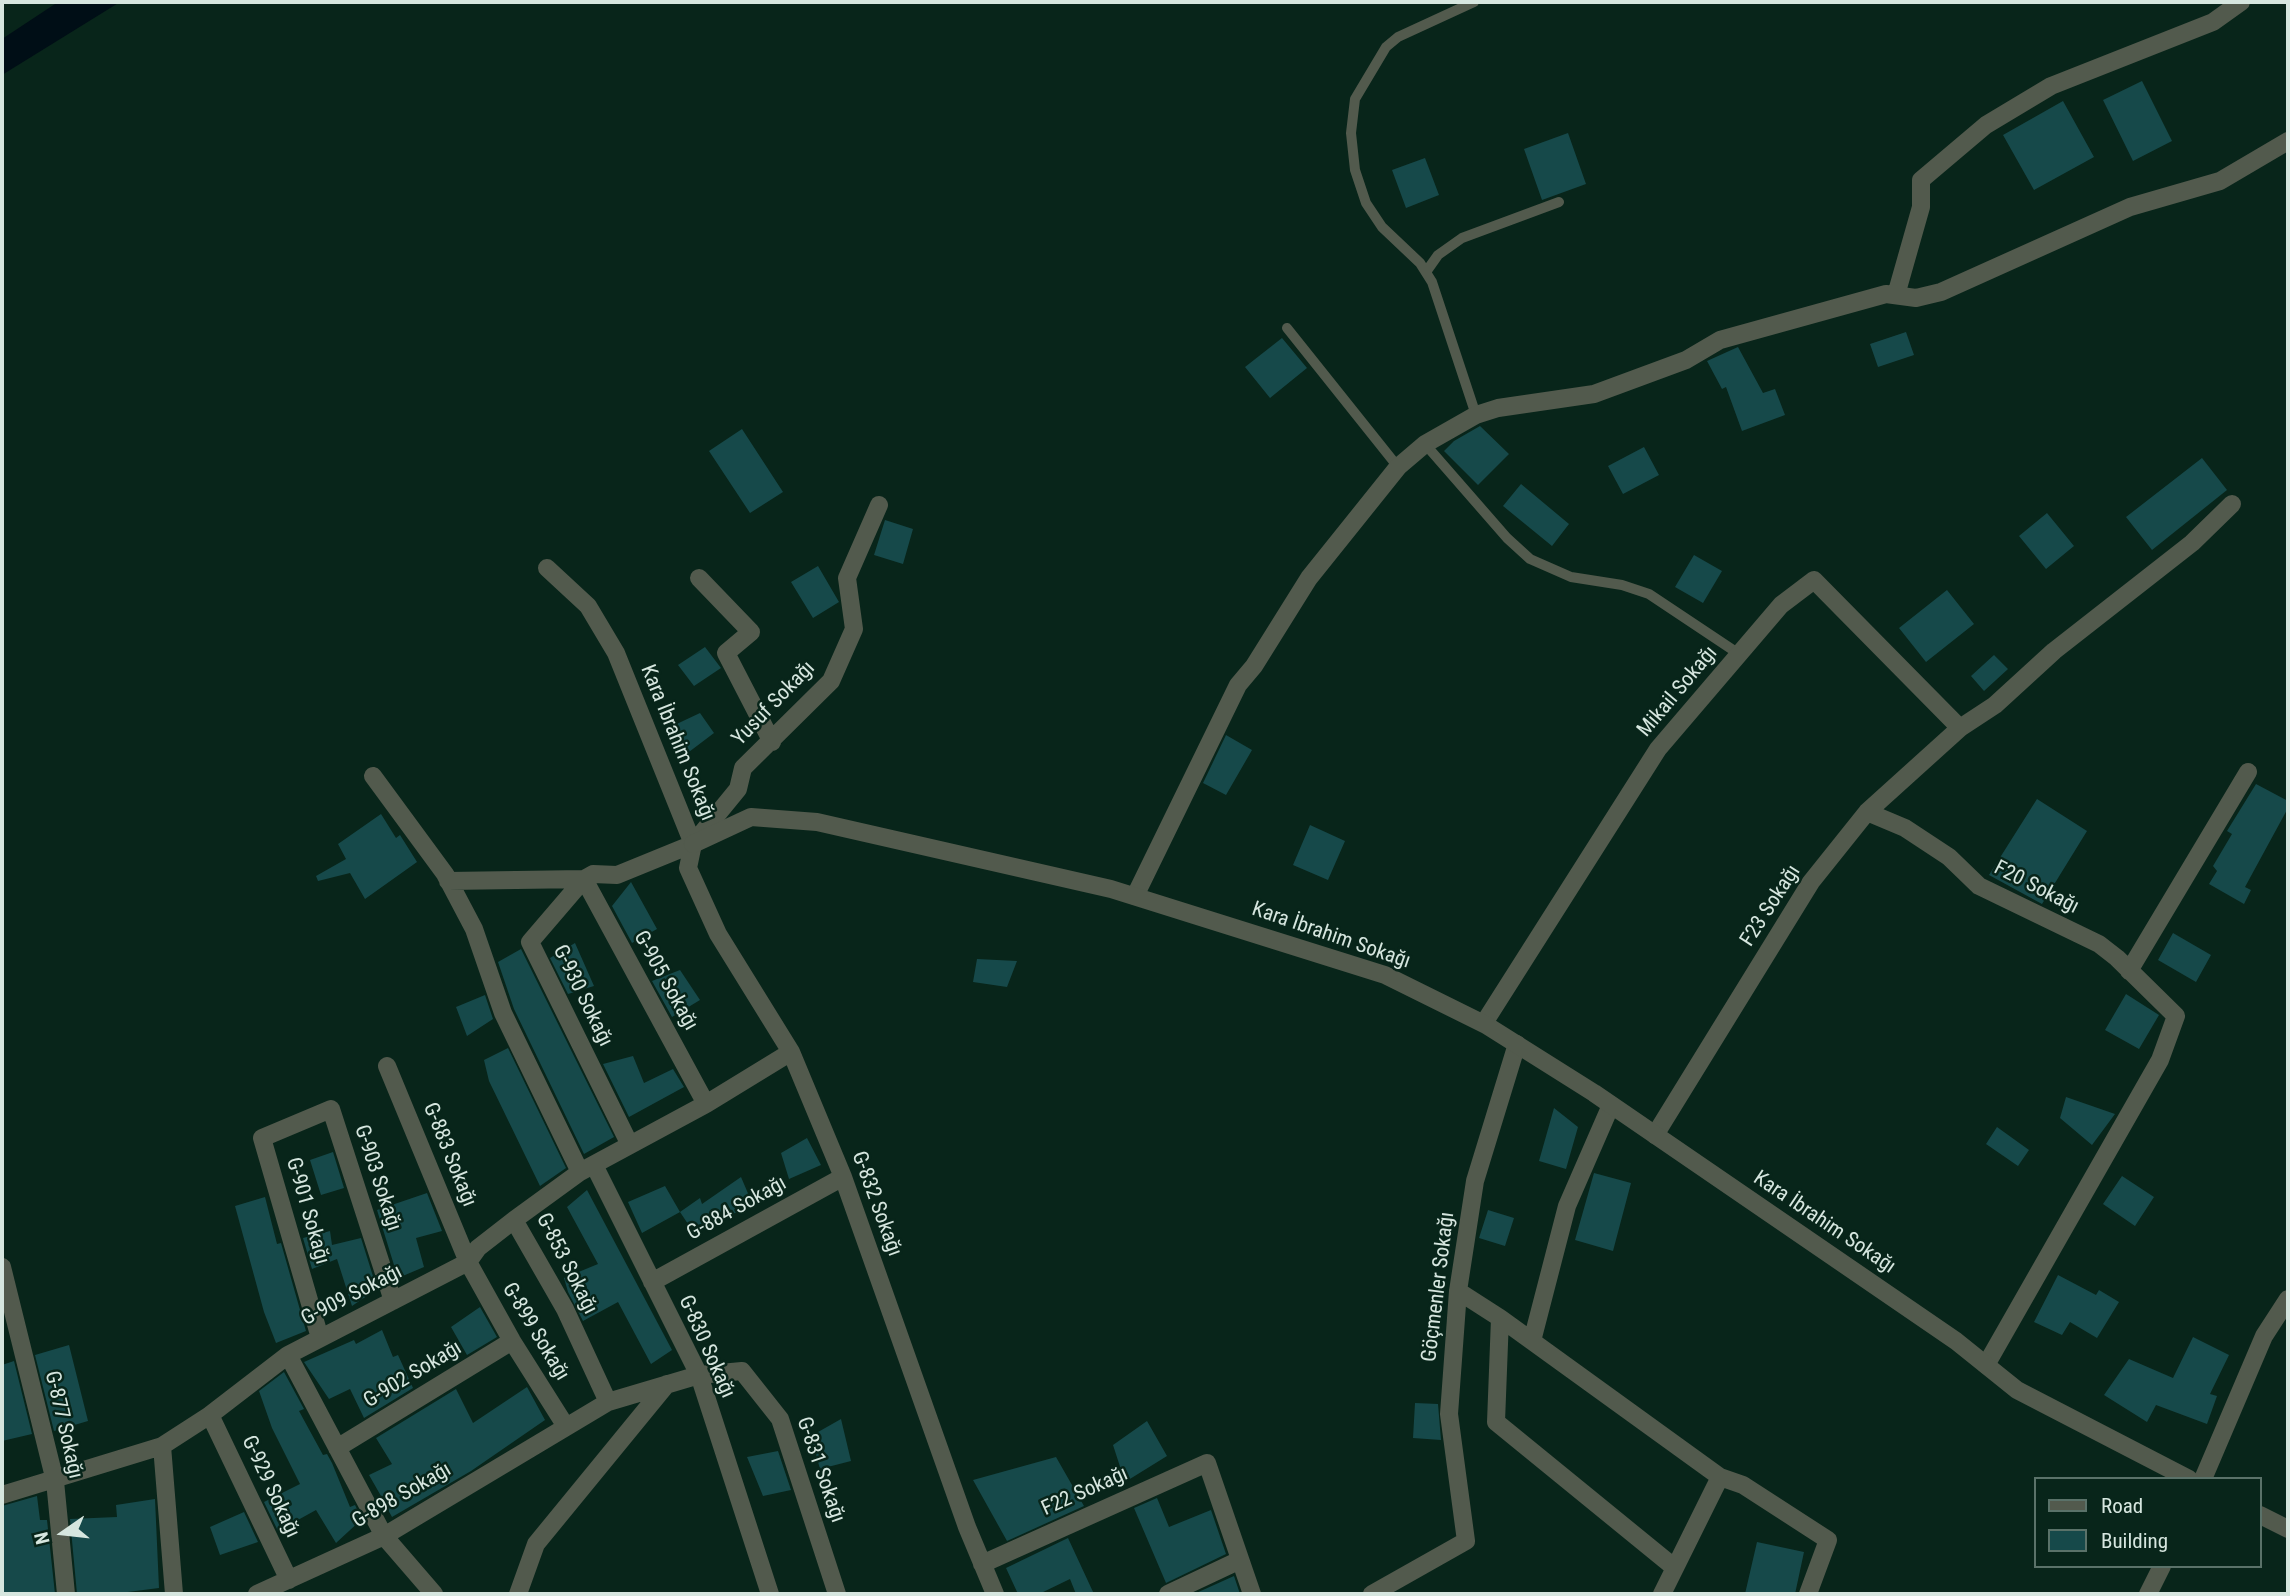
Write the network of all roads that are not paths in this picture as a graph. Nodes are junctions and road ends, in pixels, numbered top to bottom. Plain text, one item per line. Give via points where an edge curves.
1 (1474, 2) edge
2 (2241, 2) edge
3 (2288, 141) edge
4 (1559, 202) dead end
5 (1426, 272) junction
6 (1896, 295) junction
7 (1287, 328) dead end
8 (1476, 415) junction
9 (1425, 444) junction
10 (1398, 467) junction
11 (2232, 504) dead end
12 (879, 505) dead end
13 (547, 568) dead end
14 (699, 578) dead end
15 (1739, 654) junction
16 (1959, 728) junction
17 (772, 743) junction
18 (2248, 772) dead end
19 (373, 776) dead end
20 (1867, 812) junction
21 (693, 844) junction
22 (584, 879) junction
23 (448, 881) junction
24 (1135, 896) junction
25 (2129, 971) junction
26 (1484, 1023) junction
27 (1517, 1044) junction
28 (791, 1052) junction
29 (387, 1066) dead end
30 (706, 1104) junction
31 (1611, 1105) junction
32 (1656, 1135) junction
33 (262, 1138) joint
34 (630, 1145) junction
35 (587, 1169) junction
36 (843, 1177) junction
37 (514, 1220) junction
38 (468, 1262) junction
39 (2, 1268) edge
40 (652, 1282) junction
41 (1458, 1291) junction
42 (2288, 1299) edge
43 (393, 1301) junction
44 (1500, 1318) junction
45 (320, 1338) junction
46 (512, 1341) junction
47 (1532, 1341) junction
48 (288, 1355) junction
49 (1986, 1365) junction
50 (699, 1375) junction
51 (667, 1384) junction
52 (608, 1402) junction
53 (210, 1415) junction
54 (565, 1425) junction
55 (162, 1446) junction
56 (337, 1448) junction
57 (1720, 1477) junction
58 (2185, 1477) edge
59 (2204, 1477) edge
60 (55, 1481) junction
61 (2, 1495) edge
62 (2262, 1515) edge
63 (2288, 1529) edge
64 (384, 1536) junction
65 (1240, 1560) junction
66 (982, 1564) junction
67 (1675, 1568) junction
68 (2161, 1568) edge
69 (289, 1580) junction
70 (66, 1594) edge
71 (174, 1594) edge
72 (257, 1594) edge
73 (434, 1594) edge
74 (518, 1594) edge
75 (770, 1594) edge
76 (837, 1594) edge
77 (995, 1594) edge
78 (1168, 1594) edge
79 (1252, 1594) edge
80 (1372, 1594) edge
81 (1662, 1594) edge
82 (1808, 1594) edge
83 (2148, 1594) edge

1 - 5 lane via 1386,47 1356,99 1352,116 1351,151 1366,203 1382,227
2 - 6 street via 2213,22 2051,86 1986,125 1921,180 1921,207
3 - 6 street via 2220,181 2130,207 1941,292 1916,298
4 - 5 lane via 1462,238 1438,255
5 - 8 lane
6 - 8 street via 1720,340 1686,360 1594,394
7 - 10 lane
8 - 9 street
9 - 10 street
9 - 15 lane via 1530,559 1571,577 1649,594
10 - 24 street via 1309,578 1238,685
11 - 16 street via 2192,543 2054,651 1995,705
12 - 17 street, Yusuf Sokağı via 847,578 855,629 831,681
13 - 21 street, Kara İbrahim Sokağı via 588,606 616,653
14 - 17 street via 751,632 726,653
15 - 16 street, Mikail Sokağı via 1781,605 1814,580
15 - 26 street, Mikail Sokağı via 1658,749
16 - 20 street, F23 Sokağı
17 - 21 street, Yusuf Sokağı via 744,768 738,789
18 - 25 street
19 - 23 street, G-830 Sokağı
20 - 25 street, F20 Sokağı via 1905,828 1949,857 1979,886 2099,944
20 - 32 street, F23 Sokağı via 1811,882
21 - 22 street via 617,875 593,874
21 - 24 street, Kara İbrahim Sokağı via 751,817 817,822
21 - 28 street, G-832 Sokağı via 688,868 702,903
22 - 23 street
22 - 30 street, G-905 Sokağı
22 - 34 street, G-930 Sokağı via 530,942
23 - 35 street, G-830 Sokağı via 474,929 503,1013
24 - 26 street, Kara İbrahim Sokağı via 1385,975
25 - 49 street, F20 Sokağı via 2176,1016 2160,1060
26 - 27 street, Kara İbrahim Sokağı
27 - 31 street, Kara İbrahim Sokağı
27 - 41 street, Göçmenler Sokağı via 1475,1181
28 - 30 street
28 - 36 street, G-832 Sokağı
29 - 38 street, G-883 Sokağı
30 - 34 street
31 - 32 street, Kara İbrahim Sokağı
31 - 47 street via 1567,1206
32 - 49 street, Kara İbrahim Sokağı
33 - 43 street, G-903 Sokağı via 331,1109
33 - 45 street, G-901 Sokağı
34 - 35 street
35 - 37 street, G-853 Sokağı
35 - 40 street, G-830 Sokağı
36 - 40 street, G-884 Sokağı
36 - 66 street, G-832 Sokağı
37 - 38 street, G-909 Sokağı via 478,1248
37 - 52 street, G-853 Sokağı via 565,1308
38 - 43 street, G-909 Sokağı
38 - 46 street, G-899 Sokağı
39 - 60 street, G-877 Sokağı
40 - 50 street, G-830 Sokağı
41 - 44 street
41 - 80 street, Göçmenler Sokağı via 1449,1414 1466,1541
42 - 59 street via 2264,1336
43 - 45 street, G-909 Sokağı
44 - 47 street
44 - 67 street via 1496,1422
45 - 48 street, G-909 Sokağı
46 - 54 street, G-899 Sokağı
46 - 56 street, G-902 Sokağı
47 - 57 street
48 - 53 street, G-909 Sokağı
48 - 56 street
49 - 58 street, Kara İbrahim Sokağı via 2017,1390
50 - 51 street, G-898 Sokağı
50 - 75 street, G-830 Sokağı
50 - 76 street, G-831 Sokağı via 742,1371 780,1419
51 - 52 street, G-898 Sokağı
51 - 74 street via 536,1544
52 - 54 street, G-898 Sokağı
53 - 55 street, G-909 Sokağı
53 - 69 street, G-929 Sokağı
54 - 64 street, G-898 Sokağı
55 - 60 street, G-909 Sokağı
55 - 71 street
56 - 64 street
57 - 67 street
57 - 82 street via 1743,1485 1828,1540
60 - 61 street, G-909 Sokağı
60 - 70 street, G-877 Sokağı
62 - 63 street
64 - 69 street, G-898 Sokağı
64 - 73 street
65 - 66 street, F22 Sokağı via 1207,1462
65 - 78 street
65 - 79 street
66 - 77 street, G-832 Sokağı
67 - 81 street
68 - 83 street
69 - 72 street, G-898 Sokağı

